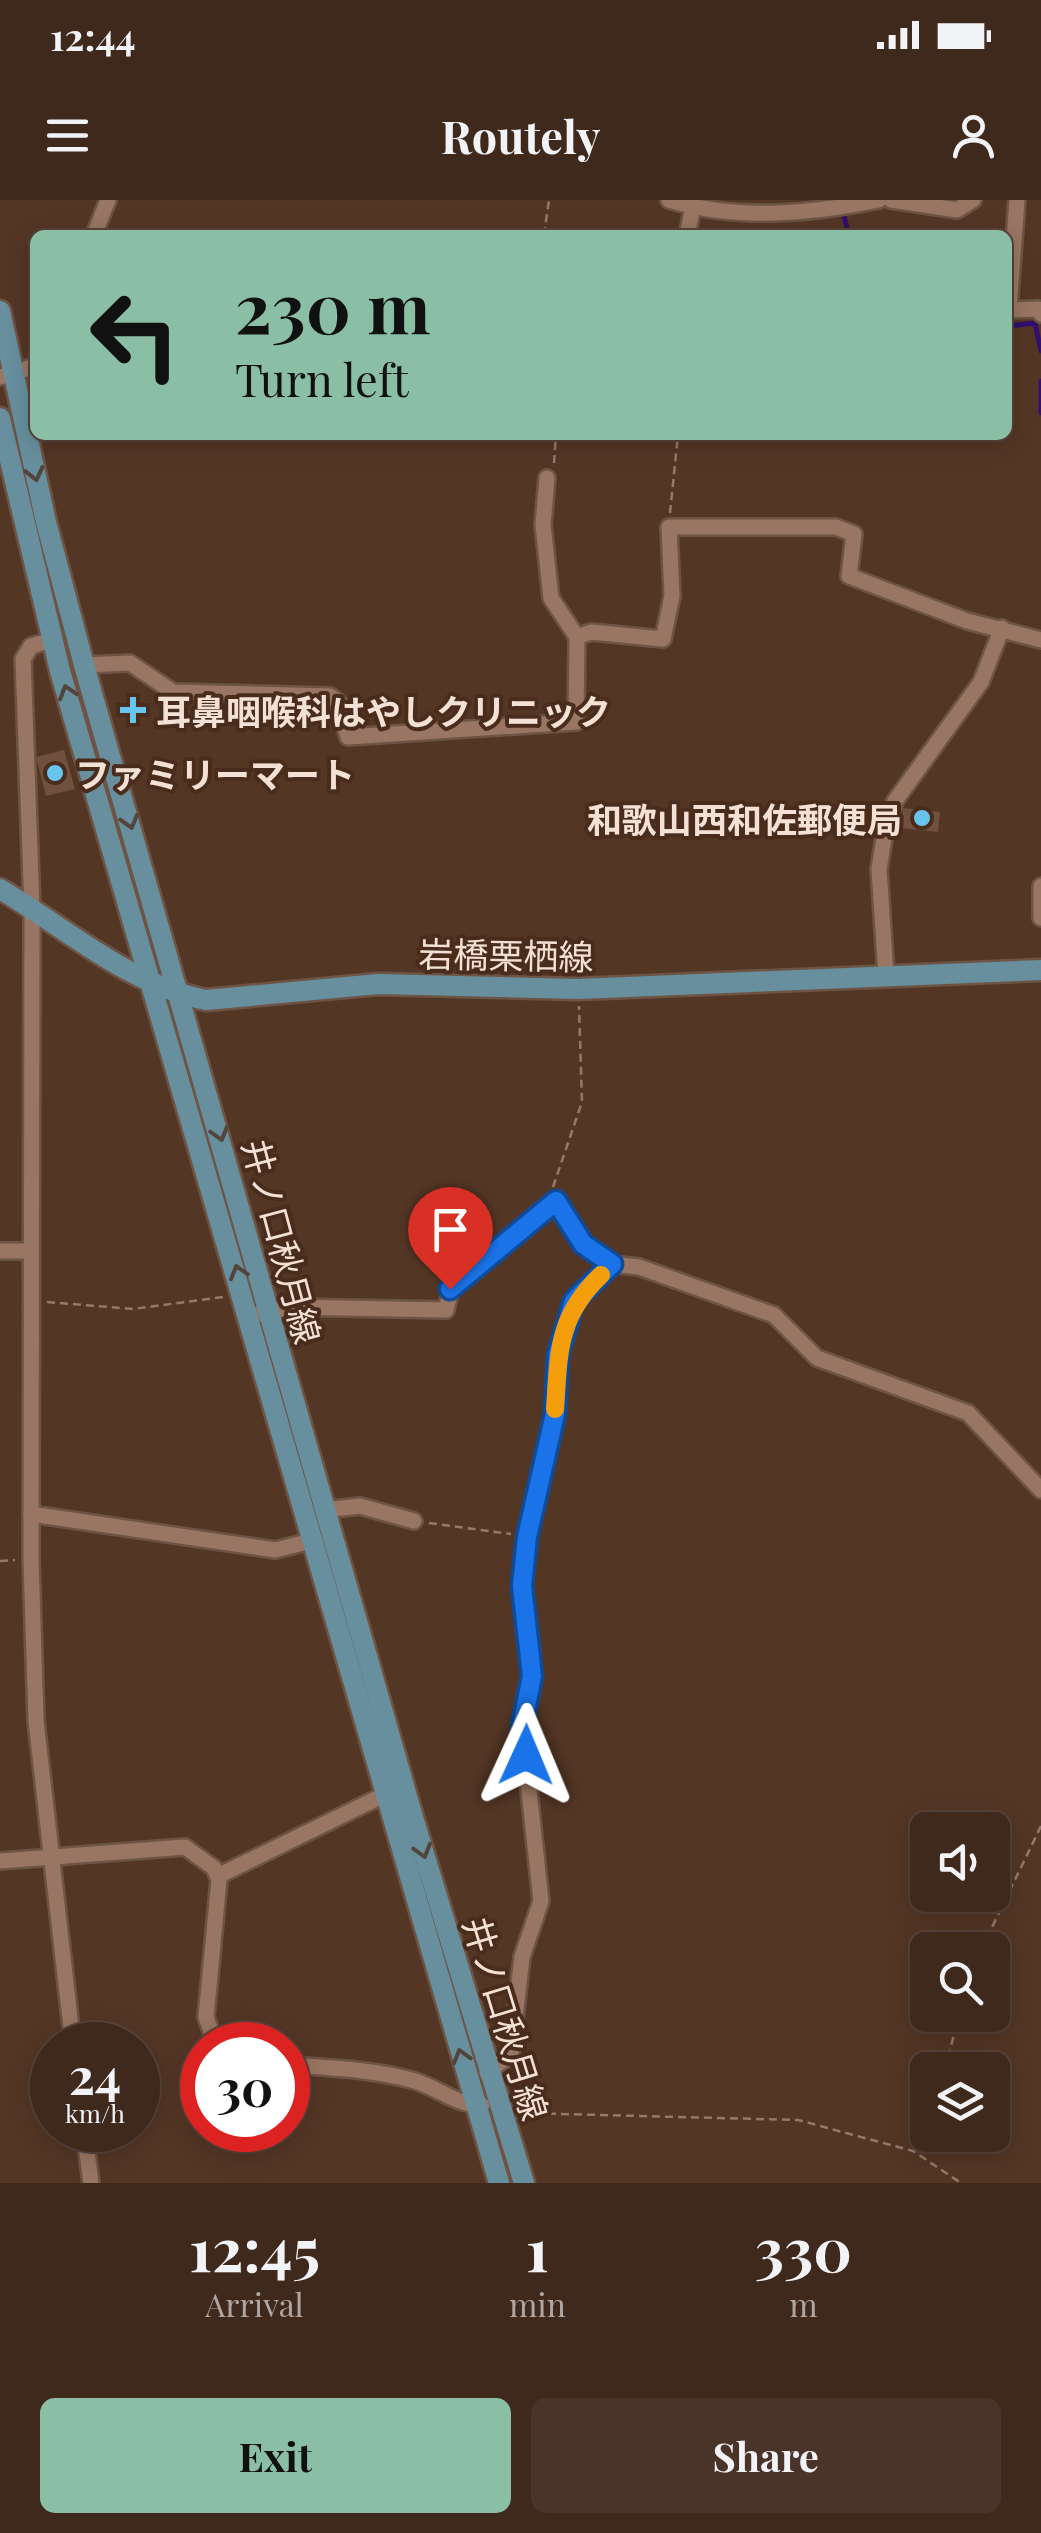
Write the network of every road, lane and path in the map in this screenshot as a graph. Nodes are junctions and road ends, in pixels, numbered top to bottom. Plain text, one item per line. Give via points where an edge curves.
1 (108, 200) edge
2 (549, 200) edge
3 (670, 200) edge
4 (879, 200) edge
5 (891, 200) edge
6 (974, 200) edge
7 (1016, 200) edge
8 (693, 207) junction
9 (96, 230) edge
10 (545, 230) edge
11 (688, 230) edge
12 (1012, 273) edge
13 (1012, 310) edge
14 (0, 311) edge
15 (1041, 314) edge
16 (30, 368) edge
17 (6, 376) edge
18 (0, 418) edge
19 (556, 440) edge
20 (678, 440) edge
21 (547, 478) joint
22 (669, 528) junction
23 (1002, 628) junction
24 (577, 636) junction
25 (52, 640) junction
26 (1041, 640) edge
27 (84, 665) junction
28 (1041, 886) edge
29 (0, 889) edge
30 (32, 908) junction
31 (1041, 918) edge
32 (1041, 970) edge
33 (886, 975) junction
34 (154, 983) junction
35 (578, 989) junction
36 (180, 995) junction
37 (556, 1201) junction
38 (0, 1251) edge
39 (30, 1251) junction
40 (612, 1264) junction
41 (244, 1293) junction
42 (30, 1300) junction
43 (259, 1314) junction
44 (1041, 1490) edge
45 (324, 1510) junction
46 (31, 1514) junction
47 (414, 1521) joint
48 (527, 1537) junction
49 (315, 1540) junction
50 (388, 1793) junction
51 (1041, 1826) edge
52 (51, 1855) junction
53 (0, 1861) edge
54 (218, 1876) junction
55 (990, 1932) edge
56 (70, 2022) edge
57 (208, 2022) edge
58 (310, 2067) edge
59 (487, 2073) junction
60 (475, 2106) junction
61 (501, 2111) junction
62 (910, 2150) edge
63 (87, 2152) edge
64 (914, 2152) edge
65 (92, 2183) edge
66 (499, 2183) edge
67 (524, 2183) edge
68 (961, 2183) edge

1 - 9 street
2 - 10 path
3 - 8 street
4 - 8 street via 817,212
5 - 6 street via 956,210
7 - 12 street
8 - 11 street
13 - 15 street
14 - 17 main road, 井ノ口秋月線
16 - 17 street
17 -> 27 main road, 井ノ口秋月線
18 - 25 main road, 井ノ口秋月線
19 - 21 path
20 - 22 path
21 - 24 street via 543,525 551,598
22 - 23 street via 836,528 854,534 849,576
22 - 24 street via 672,596 663,639
23 - 26 street
23 - 33 street via 981,682 895,801 886,826 879,868
24 - 27 street via 576,722 348,737 330,696 172,692 130,663
25 - 30 street via 31,646 23,659
34 -> 25 main road, 井ノ口秋月線
27 -> 36 main road, 井ノ口秋月線
28 - 31 street
29 - 30 main road, 岩橋栗栖線
30 - 34 main road, 岩橋栗栖線
30 - 39 street
32 - 33 main road, 岩橋栗栖線
33 - 35 main road, 岩橋栗栖線
34 - 36 main road, 岩橋栗栖線
41 -> 34 main road, 井ノ口秋月線
35 - 36 main road, 岩橋栗栖線 via 378,984 206,1000
35 - 37 path via 582,1102 552,1181
36 -> 43 main road, 井ノ口秋月線
37 - 40 street via 583,1244
37 - 43 street via 450,1289 446,1310 291,1307
38 - 39 street
39 - 42 street
40 - 44 street via 640,1267 774,1315 817,1358 968,1413
40 - 48 street via 574,1301 558,1354 555,1414
41 - 42 path via 133,1308
41 - 43 main road, 井ノ口秋月線
42 - 46 street
43 - 45 main road, 井ノ口秋月線
43 - 49 main road, 井ノ口秋月線
45 - 47 street via 360,1506
45 -> 59 main road, 井ノ口秋月線
46 - 49 street via 275,1550
46 - 52 street via 36,1722
47 - 48 path
48 - 59 street via 522,1586 532,1676 522,1726 541,1901 522,1957 511,2054
49 - 50 main road, 井ノ口秋月線
50 - 54 street
60 -> 50 main road, 井ノ口秋月線
51 - 55 path
52 - 53 street
52 - 54 street via 185,1848
52 - 56 street
54 - 57 street
58 - 60 street via 381,2072
59 - 61 main road, 井ノ口秋月線
60 - 61 street
60 - 66 main road, 井ノ口秋月線
61 - 62 path via 798,2120
61 - 67 main road, 井ノ口秋月線
63 - 65 street
64 - 68 path

